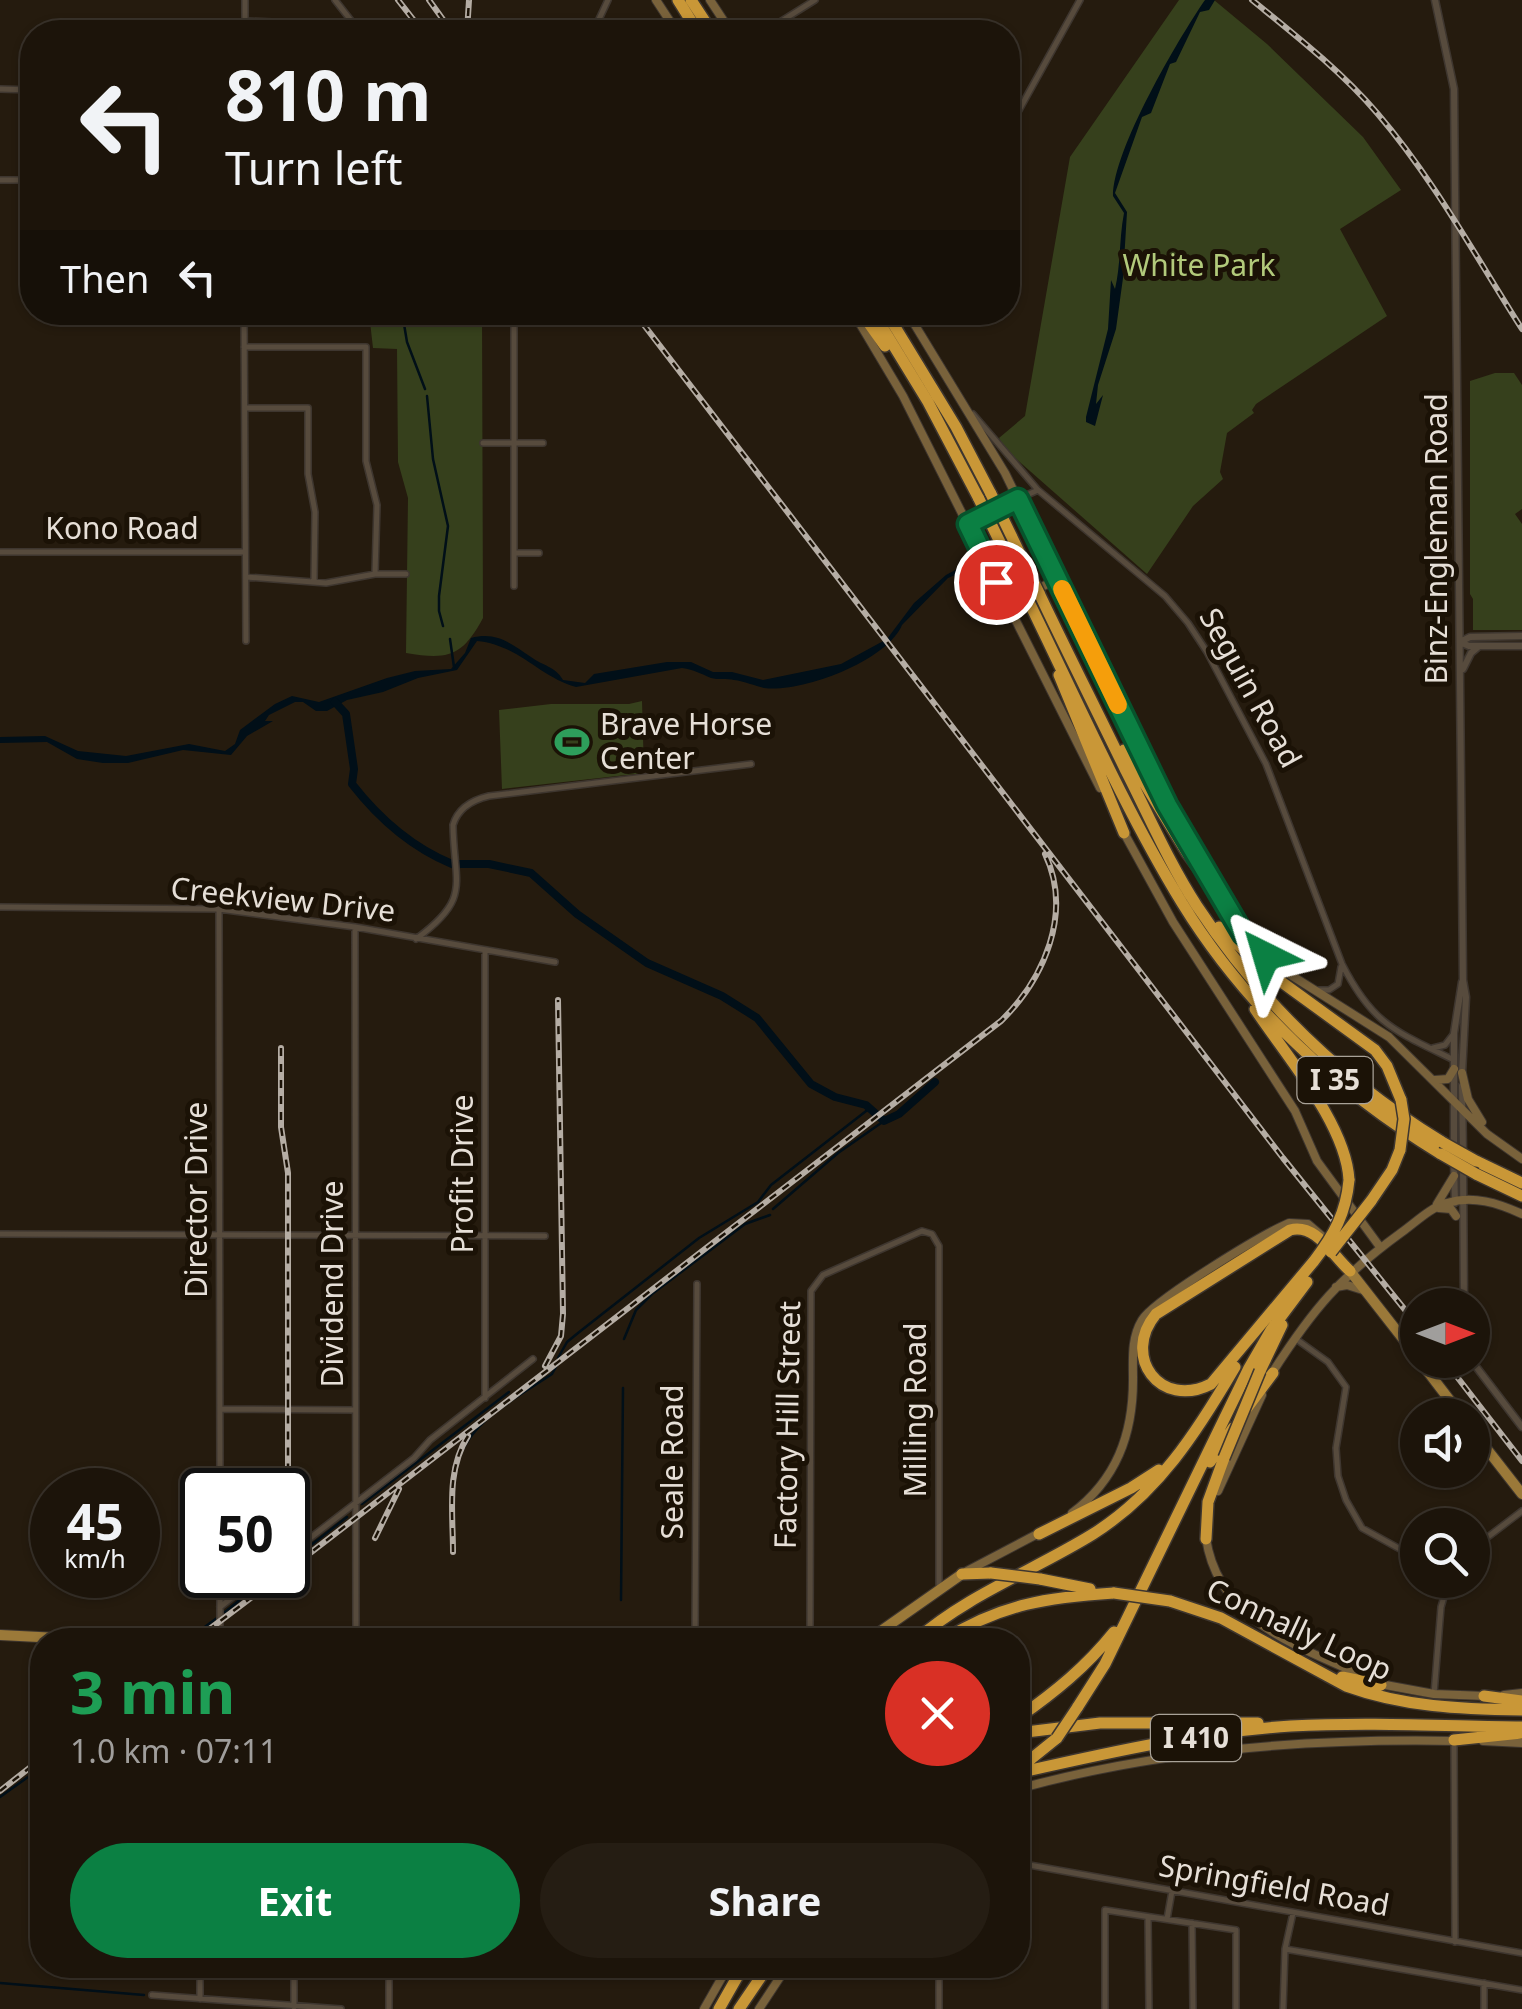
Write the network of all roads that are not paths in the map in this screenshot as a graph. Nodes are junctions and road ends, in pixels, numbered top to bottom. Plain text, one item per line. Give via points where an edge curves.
1 (335, 0) edge
2 (816, 0) edge
3 (1080, 0) edge
4 (1435, 0) edge
5 (351, 20) edge
6 (784, 20) edge
7 (1020, 108) edge
8 (244, 325) edge
9 (514, 325) edge
10 (861, 325) edge
11 (871, 325) edge
12 (881, 325) edge
13 (895, 325) edge
14 (915, 325) edge
15 (244, 348) junction
16 (956, 393) junction
17 (244, 408) junction
18 (945, 432) junction
19 (483, 443) dead end
20 (514, 443) junction
21 (543, 443) dead end
22 (253, 476) dead end
23 (245, 479) junction
24 (1038, 490) junction
25 (985, 497) junction
26 (1018, 499) junction
27 (968, 524) junction
28 (0, 552) edge
29 (245, 552) junction
30 (514, 553) junction
31 (539, 553) dead end
32 (375, 574) junction
33 (406, 574) dead end
34 (246, 577) junction
35 (1057, 579) junction
36 (314, 581) junction
37 (514, 586) dead end
38 (1033, 595) junction
39 (1007, 605) junction
40 (1038, 620) junction
41 (1522, 636) edge
42 (246, 641) dead end
43 (1460, 642) junction
44 (1481, 646) junction
45 (1522, 646) edge
46 (1461, 674) junction
47 (1093, 704) junction
48 (751, 764) dead end
49 (1124, 834) junction
50 (1226, 905) junction
51 (0, 906) edge
52 (1198, 907) junction
53 (219, 909) junction
54 (355, 927) junction
55 (416, 939) junction
56 (535, 946) dead end
57 (486, 950) junction
58 (532, 958) junction
59 (555, 962) dead end
60 (1342, 964) junction
61 (1463, 980) junction
62 (1244, 988) junction
63 (1314, 989) junction
64 (1454, 1033) junction
65 (1430, 1048) junction
66 (1458, 1065) junction
67 (1434, 1080) junction
68 (1454, 1101) junction
69 (1462, 1108) junction
70 (1441, 1148) junction
71 (1512, 1154) junction
72 (1522, 1160) edge
73 (1476, 1168) junction
74 (1454, 1176) junction
75 (1522, 1182) edge
76 (1522, 1196) edge
77 (1459, 1201) junction
78 (1435, 1208) junction
79 (1522, 1214) edge
80 (1456, 1216) junction
81 (0, 1234) edge
82 (932, 1234) joint
83 (219, 1235) junction
84 (355, 1236) junction
85 (485, 1236) junction
86 (544, 1236) dead end
87 (1380, 1247) junction
88 (1462, 1254) junction
89 (1317, 1264) junction
90 (1350, 1270) junction
91 (697, 1284) dead end
92 (1302, 1288) junction
93 (1463, 1288) edge
94 (1332, 1289) junction
95 (1366, 1291) junction
96 (1259, 1330) junction
97 (1400, 1335) edge
98 (1295, 1339) junction
99 (534, 1359) dead end
100 (1266, 1372) junction
101 (1433, 1378) edge
102 (1485, 1378) edge
103 (485, 1398) junction
104 (1448, 1398) edge
105 (220, 1409) junction
106 (356, 1410) junction
107 (1522, 1427) edge
108 (1182, 1452) junction
109 (1490, 1453) edge
110 (220, 1468) edge
111 (1188, 1494) junction
112 (1522, 1494) edge
113 (356, 1504) junction
114 (1522, 1510) edge
115 (1039, 1534) junction
116 (1490, 1535) edge
117 (310, 1538) edge
118 (1206, 1540) junction
119 (1400, 1549) edge
120 (962, 1574) junction
121 (939, 1588) junction
122 (1114, 1593) junction
123 (220, 1598) edge
124 (231, 1598) edge
125 (1443, 1598) edge
126 (1132, 1605) junction
127 (220, 1606) junction
128 (220, 1628) edge
129 (356, 1628) edge
130 (695, 1628) edge
131 (810, 1628) edge
132 (884, 1628) edge
133 (930, 1628) edge
134 (965, 1628) edge
135 (0, 1635) edge
136 (30, 1637) edge
137 (1305, 1664) junction
138 (1381, 1685) junction
139 (1522, 1693) edge
140 (1434, 1694) junction
141 (1484, 1696) junction
142 (1522, 1701) edge
143 (1030, 1710) edge
144 (1522, 1710) edge
145 (1377, 1723) junction
146 (1522, 1730) edge
147 (1030, 1732) edge
148 (1454, 1740) junction
149 (1522, 1743) edge
150 (1030, 1762) edge
151 (1030, 1769) edge
152 (1030, 1786) edge
153 (1030, 1865) edge
154 (1172, 1891) junction
155 (1293, 1912) junction
156 (1148, 1917) junction
157 (1167, 1919) junction
158 (1192, 1923) junction
159 (1455, 1942) junction
160 (1285, 1949) junction
161 (1522, 1953) edge
162 (200, 1978) edge
163 (294, 1978) edge
164 (389, 1978) edge
165 (722, 1978) edge
166 (736, 1978) edge
167 (762, 1978) edge
168 (779, 1978) edge
169 (939, 1978) edge
170 (1484, 1983) junction
171 (1522, 1990) edge
172 (152, 1995) dead end
173 (200, 1998) junction
174 (222, 2000) junction
175 (742, 2005) edge
176 (294, 2007) edge
177 (222, 2009) edge
178 (341, 2009) edge
179 (389, 2009) edge
180 (704, 2009) edge
181 (719, 2009) edge
182 (759, 2009) edge
183 (940, 2009) edge
184 (1105, 2009) edge
185 (1149, 2009) edge
186 (1192, 2009) edge
187 (1236, 2009) edge
188 (1283, 2009) edge
189 (1484, 2009) edge

1 - 5 street
2 - 6 street
3 - 7 street
4 - 43 street, Binz-Engleman Road via 1454,97
8 - 15 street
9 - 20 street
10 - 27 main road
11 - 18 highway
12 - 18 highway, I 35
13 - 25 highway, I 35 via 956,427
14 - 16 main road
15 - 17 street
15 - 32 street via 366,347
16 - 24 street, Seguin Road
16 - 26 main road
17 - 23 street
17 - 36 street via 308,408
18 - 25 highway, I 35
19 - 20 street
20 - 21 street
20 - 30 street
22 - 23 street
23 - 29 street
24 - 26 street
24 - 60 street, Seguin Road via 1165,596 1207,652 1278,790
25 - 38 highway, I 35, bridge
26 - 27 main road
26 - 35 main road
27 - 39 main road
28 - 29 street, Kono Road
29 - 34 street
30 - 31 street
30 - 37 street
32 - 33 street
32 - 36 street
34 - 36 street
34 - 42 street
35 - 39 main road
35 - 50 main road via 1167,805
38 - 40 highway, I 35
38 - 47 highway, I 35
39 - 49 main road
40 - 49 highway
40 - 62 highway, I 35 via 1174,889
41 - 43 street
43 - 44 street
43 - 46 street, Binz-Engleman Road
44 - 45 street
44 - 46 street
46 - 61 street, Binz-Engleman Road
47 - 50 highway
47 - 52 highway, I 35
48 - 55 street, Creekview Drive via 472,802 453,825 458,884 451,908
49 - 87 main road via 1296,1111 1316,1161
50 - 63 main road via 1262,953
51 - 53 street, Creekview Drive
52 - 70 highway, I 35 via 1259,988 1313,1044
52 - 89 highway, bridge via 1265,970 1375,1050 1401,1100 1404,1119 1392,1170
53 - 54 street, Creekview Drive
53 - 83 street, Director Drive
54 - 55 street, Creekview Drive
54 - 84 street, Dividend Drive
55 - 57 street
56 - 58 street
57 - 58 street
57 - 85 street, Profit Drive
58 - 59 street
60 - 63 street via 1338,984
60 - 65 street, Seguin Road via 1375,1016
61 - 64 street, Binz-Engleman Road
61 - 66 street, Binz-Engleman Road
62 - 70 highway, I 35 via 1335,1079 1384,1117
62 - 89 highway, bridge via 1346,1155 1343,1216
63 - 67 main road via 1389,1037
64 - 65 street via 1445,1045
64 - 66 street, Binz-Engleman Road
65 - 66 street, Seguin Road
66 - 67 main road via 1448,1079
66 - 68 street, Binz-Engleman Road
66 - 69 street, Binz-Engleman Road
66 - 71 main road via 1476,1115
67 - 68 main road
68 - 69 main road
68 - 74 street, Binz-Engleman Road
69 - 71 main road
69 - 77 street, Binz-Engleman Road
70 - 73 highway, I 35, bridge
71 - 72 main road
73 - 75 highway, I 35
73 - 76 highway, I 35
74 - 77 street, Binz-Engleman Road
74 - 78 main road
77 - 78 main road
77 - 79 main road via 1485,1200
77 - 80 street, Binz-Engleman Road
77 - 88 street, Binz-Engleman Road
78 - 80 main road via 1450,1208
78 - 87 main road
80 - 88 street, Binz-Engleman Road
81 - 83 street
82 - 121 street, Milling Road via 939,1246
82 - 131 street, Factory Hill Street via 917,1232 823,1275 811,1291
83 - 84 street
83 - 105 street, Director Drive
84 - 85 street
84 - 106 street, Dividend Drive
85 - 86 street
85 - 103 street, Profit Drive
87 - 90 main road
88 - 93 street, Binz-Engleman Road
89 - 92 highway
89 - 96 highway
90 - 94 main road
90 - 95 main road
90 - 96 highway via 1310,1230 1290,1230 1156,1314 1144,1337 1144,1360 1162,1386 1194,1392 1220,1378
90 - 115 main road via 1318,1231 1294,1222 1150,1308 1135,1335 1132,1410 1118,1460 1086,1502
91 - 130 street, Seale Road
92 - 100 highway
92 - 111 highway via 1249,1368
94 - 95 main road
94 - 98 main road
95 - 97 main road
96 - 108 highway
98 - 100 main road
98 - 119 street via 1328,1362 1346,1386 1336,1448 1351,1511 1362,1528
99 - 103 street
100 - 111 highway
100 - 118 main road via 1216,1495
100 - 118 highway, bridge via 1208,1502
101 - 104 main road
102 - 107 street
103 - 113 street
105 - 106 street
105 - 110 street, Director Drive
106 - 113 street, Dividend Drive
108 - 115 highway via 1131,1488
108 - 133 highway via 1096,1532
109 - 112 main road
111 - 126 highway
113 - 117 street
113 - 129 street, Dividend Drive
114 - 116 street
115 - 120 main road
118 - 138 main road via 1233,1603 1258,1623
120 - 121 main road
120 - 122 highway, bridge
121 - 132 main road
122 - 134 highway, Connally Loop via 1028,1602
122 - 137 highway, Connally Loop, bridge via 1170,1600 1221,1618
123 - 127 street
124 - 127 street
125 - 140 street
126 - 143 highway via 1089,1664
126 - 150 highway, bridge via 1077,1708
127 - 128 street
135 - 136 main road
137 - 138 highway
137 - 144 highway, Connally Loop via 1401,1703
138 - 140 main road
139 - 141 main road
140 - 141 main road
141 - 142 highway
145 - 146 highway, Connally Loop / I 410
145 - 147 highway via 1100,1723
145 - 151 highway, Connally Loop / I 410 via 1225,1734
146 - 148 highway
148 - 149 main road
148 - 152 main road via 1240,1748
148 - 159 street
153 - 154 street, Springfield Road
154 - 155 street, Springfield Road
154 - 157 street
155 - 159 street, Springfield Road
155 - 160 street
156 - 157 street
156 - 184 street via 1105,1910
156 - 185 street
157 - 158 street
158 - 186 street
158 - 187 street via 1236,1930
159 - 161 street, Springfield Road
160 - 170 street
160 - 188 street
162 - 173 street
163 - 176 street
164 - 179 street
165 - 180 main road
166 - 181 highway
167 - 175 highway
168 - 182 main road
169 - 183 street
170 - 171 street
170 - 189 street
172 - 173 street
173 - 174 street
174 - 176 street
174 - 177 street
176 - 178 street

